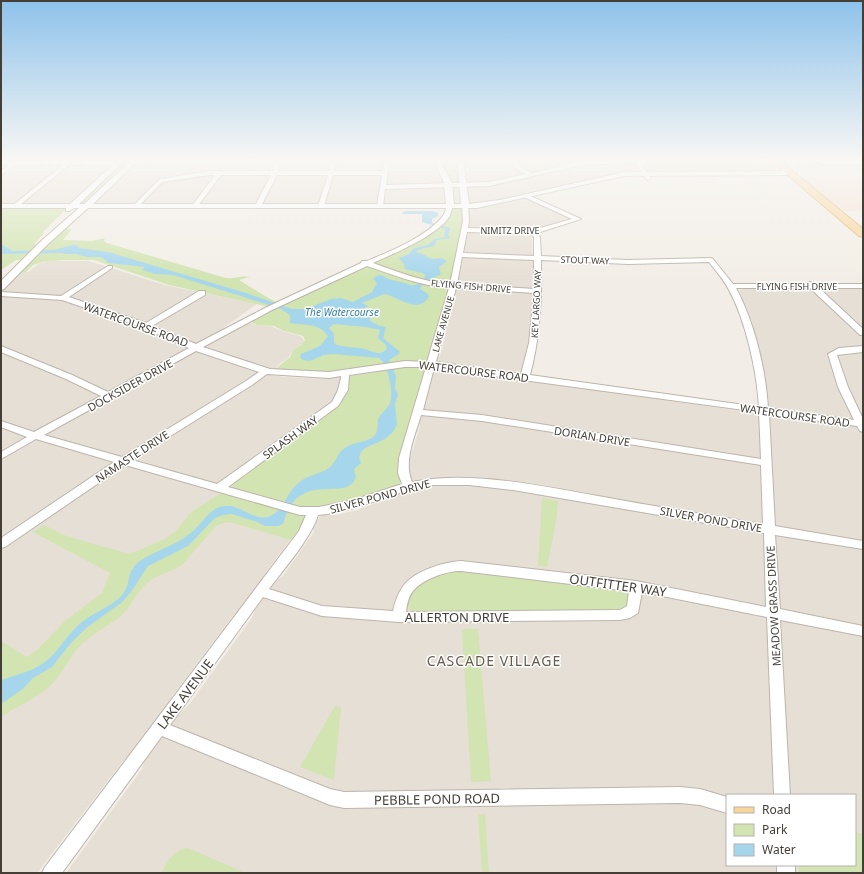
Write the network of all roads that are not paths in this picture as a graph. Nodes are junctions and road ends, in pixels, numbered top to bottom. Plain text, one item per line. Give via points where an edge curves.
1 (22, 200) edge
2 (80, 200) edge
3 (94, 200) edge
4 (142, 200) edge
5 (200, 200) edge
6 (261, 200) edge
7 (323, 200) edge
8 (381, 200) edge
9 (449, 200) edge
10 (464, 200) edge
11 (509, 200) edge
12 (535, 200) edge
13 (821, 200) edge
14 (1, 206) edge
15 (14, 206) junction
16 (87, 206) junction
17 (136, 206) junction
18 (195, 206) junction
19 (258, 206) junction
20 (321, 206) junction
21 (380, 206) junction
22 (450, 206) junction
23 (465, 206) junction
24 (72, 207) junction
25 (464, 230) junction
26 (533, 232) junction
27 (863, 234) edge
28 (39, 244) junction
29 (459, 255) junction
30 (538, 258) junction
31 (22, 260) junction
32 (711, 260) joint
33 (363, 261) junction
34 (110, 267) dead end
35 (1, 274) edge
36 (810, 284) junction
37 (731, 286) junction
38 (863, 286) edge
39 (1, 287) edge
40 (453, 287) junction
41 (538, 291) junction
42 (202, 293) dead end
43 (1, 294) edge
44 (63, 298) junction
45 (146, 326) junction
46 (863, 333) edge
47 (198, 348) junction
48 (1, 349) edge
49 (863, 349) edge
50 (431, 364) junction
51 (265, 371) junction
52 (345, 374) junction
53 (525, 377) junction
54 (109, 396) junction
55 (763, 410) junction
56 (417, 412) junction
57 (1, 424) edge
58 (862, 426) edge
59 (35, 436) junction
60 (1, 456) edge
61 (123, 461) junction
62 (766, 463) junction
63 (408, 486) junction
64 (219, 488) junction
65 (313, 512) junction
66 (769, 529) junction
67 (1, 544) edge
68 (863, 546) edge
69 (636, 586) junction
70 (260, 591) junction
71 (774, 613) junction
72 (399, 617) junction
73 (863, 631) edge
74 (159, 728) junction
75 (782, 794) edge
76 (726, 805) edge
77 (52, 873) edge

1 - 15 street
2 - 24 street
3 - 16 street
4 - 17 street
5 - 18 street
6 - 19 street
7 - 20 street
8 - 21 street
9 - 22 street
10 - 23 street, LAKE AVENUE
11 - 23 street
12 - 26 street, NIMITZ DRIVE via 578,219
13 - 27 main road
14 - 15 street
15 - 24 street
16 - 17 street
16 - 24 street
16 - 28 street
17 - 18 street
18 - 19 street
19 - 20 street
20 - 21 street
21 - 22 street
22 - 23 street
22 - 33 street via 449,214 435,228 419,238
23 - 25 street, LAKE AVENUE
24 - 28 street
25 - 26 street, NIMITZ DRIVE
25 - 29 street, LAKE AVENUE
26 - 30 street, KEY LARGO WAY via 537,237
28 - 31 street
29 - 30 street, STOUT WAY
29 - 40 street, LAKE AVENUE
30 - 32 street, STOUT WAY via 628,262
30 - 41 street, KEY LARGO WAY
31 - 35 street
31 - 39 street
32 - 37 street, MEADOW GRASS DRIVE
33 - 40 street, FLYING FISH DRIVE via 415,280
33 - 47 street, DOCKSIDER DRIVE
34 - 44 street
36 - 37 street, FLYING FISH DRIVE
36 - 38 street, FLYING FISH DRIVE
36 - 46 street
37 - 55 street, MEADOW GRASS DRIVE via 744,315 759,378
40 - 41 street, FLYING FISH DRIVE
40 - 50 street, LAKE AVENUE
41 - 53 street, KEY LARGO WAY via 536,334
42 - 45 street
43 - 44 street, WATERCOURSE ROAD
44 - 45 street, WATERCOURSE ROAD
45 - 47 street, WATERCOURSE ROAD
47 - 51 street, WATERCOURSE ROAD
47 - 54 street, DOCKSIDER DRIVE
48 - 54 street
49 - 58 street via 839,350 832,354 843,387
50 - 52 street, WATERCOURSE ROAD via 396,365
50 - 53 street, WATERCOURSE ROAD
50 - 56 street, LAKE AVENUE
51 - 52 street, WATERCOURSE ROAD via 317,376
51 - 61 street, NAMASTE DRIVE via 249,384
52 - 64 street, SPLASH WAY via 344,385 335,404
53 - 55 street, WATERCOURSE ROAD
54 - 59 street, DOCKSIDER DRIVE
55 - 58 street, WATERCOURSE ROAD
55 - 62 street, MEADOW GRASS DRIVE
56 - 62 street, DORIAN DRIVE via 496,420
56 - 63 street, LAKE AVENUE via 403,464 404,478
57 - 59 street, SILVER POND DRIVE
59 - 60 street, DOCKSIDER DRIVE
59 - 61 street, SILVER POND DRIVE
61 - 64 street, SILVER POND DRIVE
61 - 67 street, NAMASTE DRIVE
62 - 66 street, MEADOW GRASS DRIVE
63 - 65 street, SILVER POND DRIVE via 346,506
63 - 66 street, SILVER POND DRIVE via 448,481 524,488
64 - 65 street, SILVER POND DRIVE via 296,510
65 - 70 street, LAKE AVENUE via 307,527
66 - 68 street, SILVER POND DRIVE
66 - 71 street, MEADOW GRASS DRIVE
69 - 71 street, OUTFITTER WAY
69 - 72 street, ALLERTON DRIVE via 633,609 620,615
69 - 72 street, OUTFITTER WAY via 457,566 412,583 402,600
70 - 72 street, ALLERTON DRIVE via 322,611
70 - 74 street, LAKE AVENUE
71 - 73 street, OUTFITTER WAY
71 - 75 street, MEADOW GRASS DRIVE
74 - 76 street, PEBBLE POND ROAD via 330,797 344,800 680,795 700,797
74 - 77 street, LAKE AVENUE

